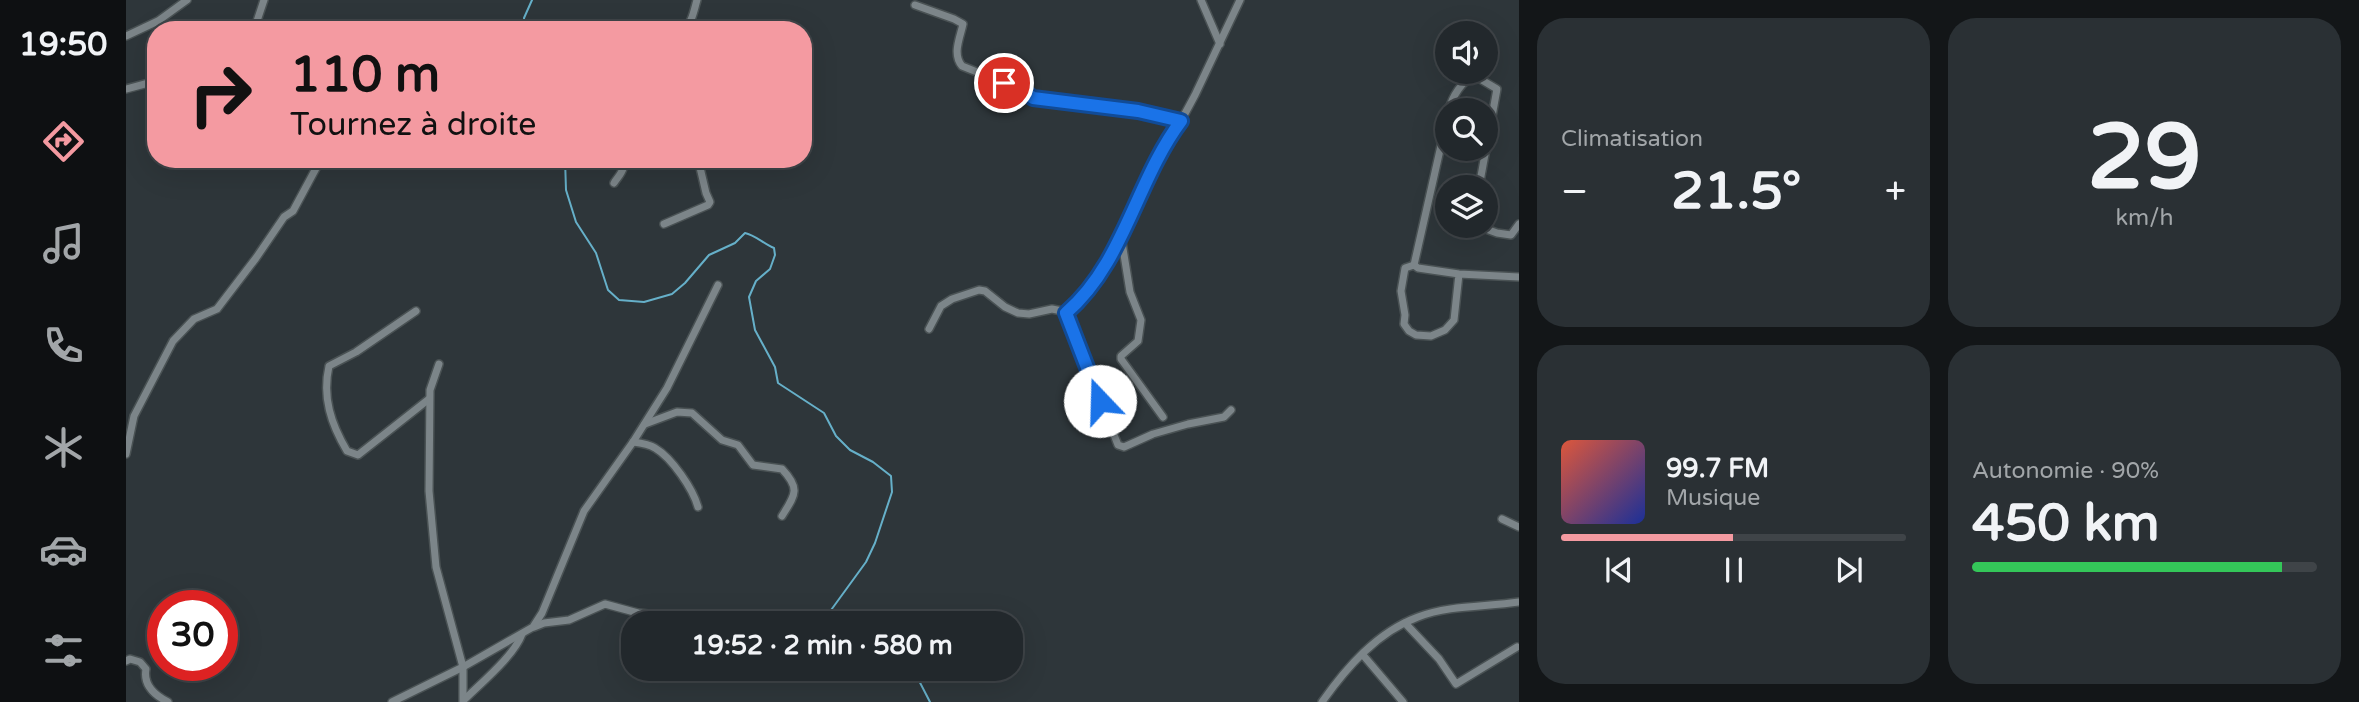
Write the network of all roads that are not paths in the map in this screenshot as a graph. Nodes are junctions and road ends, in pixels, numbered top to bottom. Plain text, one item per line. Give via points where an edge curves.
1 (187, 0) edge
2 (264, 0) edge
3 (697, 0) edge
4 (1201, 0) edge
5 (1240, 0) edge
6 (915, 5) dead end
7 (158, 21) edge
8 (257, 21) edge
9 (690, 21) edge
10 (147, 26) edge
11 (126, 36) edge
12 (1220, 44) junction
13 (147, 83) edge
14 (126, 89) edge
15 (1452, 98) edge
16 (1495, 98) edge
17 (1181, 121) junction
18 (1438, 161) edge
19 (316, 168) edge
20 (624, 168) edge
21 (700, 168) edge
22 (614, 183) dead end
23 (664, 224) dead end
24 (1519, 224) edge
25 (1498, 233) edge
26 (1121, 236) junction
27 (1414, 265) junction
28 (1459, 274) junction
29 (1519, 277) edge
30 (718, 285) dead end
31 (416, 311) dead end
32 (1066, 313) junction
33 (929, 329) dead end
34 (439, 364) dead end
35 (429, 399) junction
36 (1231, 410) dead end
37 (1163, 417) dead end
38 (645, 424) junction
39 (633, 442) junction
40 (126, 454) edge
41 (698, 507) dead end
42 (782, 516) dead end
43 (1502, 519) dead end
44 (1519, 527) edge
45 (1519, 602) edge
46 (631, 611) edge
47 (1405, 623) junction
48 (533, 627) junction
49 (522, 634) junction
50 (1517, 647) dead end
51 (1363, 654) junction
52 (126, 662) edge
53 (463, 667) junction
54 (463, 701) edge
55 (168, 702) edge
56 (392, 702) edge
57 (1322, 702) edge
58 (1403, 702) edge

1 - 7 street
2 - 8 street
3 - 9 street
4 - 12 street
5 - 12 street
6 - 17 street via 963,24 956,54 962,66 1033,98
10 - 11 street
12 - 17 street
13 - 14 street
15 - 16 street via 1467,78 1475,76 1497,89
17 - 26 street via 1166,141
18 - 27 street
19 - 40 street via 293,211 217,309 194,319 173,341 134,416
20 - 22 street
21 - 23 street via 710,202
24 - 25 street via 1511,235
26 - 32 street via 1094,285
26 - 37 street via 1129,292 1141,320 1138,341 1121,359
27 - 28 street
27 - 28 street via 1405,268 1401,291 1404,324 1416,335 1431,337 1454,320
28 - 29 street
30 - 38 street
31 - 35 street via 329,366 325,384 328,407 347,451 358,454
32 - 33 street via 1052,309 1018,313 979,290 941,306
32 - 36 street via 1118,445 1224,417
34 - 35 street
35 - 53 street via 429,491 436,567
38 - 39 street
38 - 42 street via 677,412 692,413 722,440 738,444 753,465 782,469 794,484 795,496
39 - 41 street via 656,449 671,462 695,494
39 - 48 street via 583,511
43 - 44 street
45 - 47 street via 1419,616
46 - 48 street via 605,604 569,620
47 - 50 street via 1456,684
47 - 51 street
48 - 49 street
49 - 53 street
49 - 54 street
51 - 57 street
51 - 58 street
52 - 55 street via 140,663 154,695
53 - 54 street
53 - 56 street

